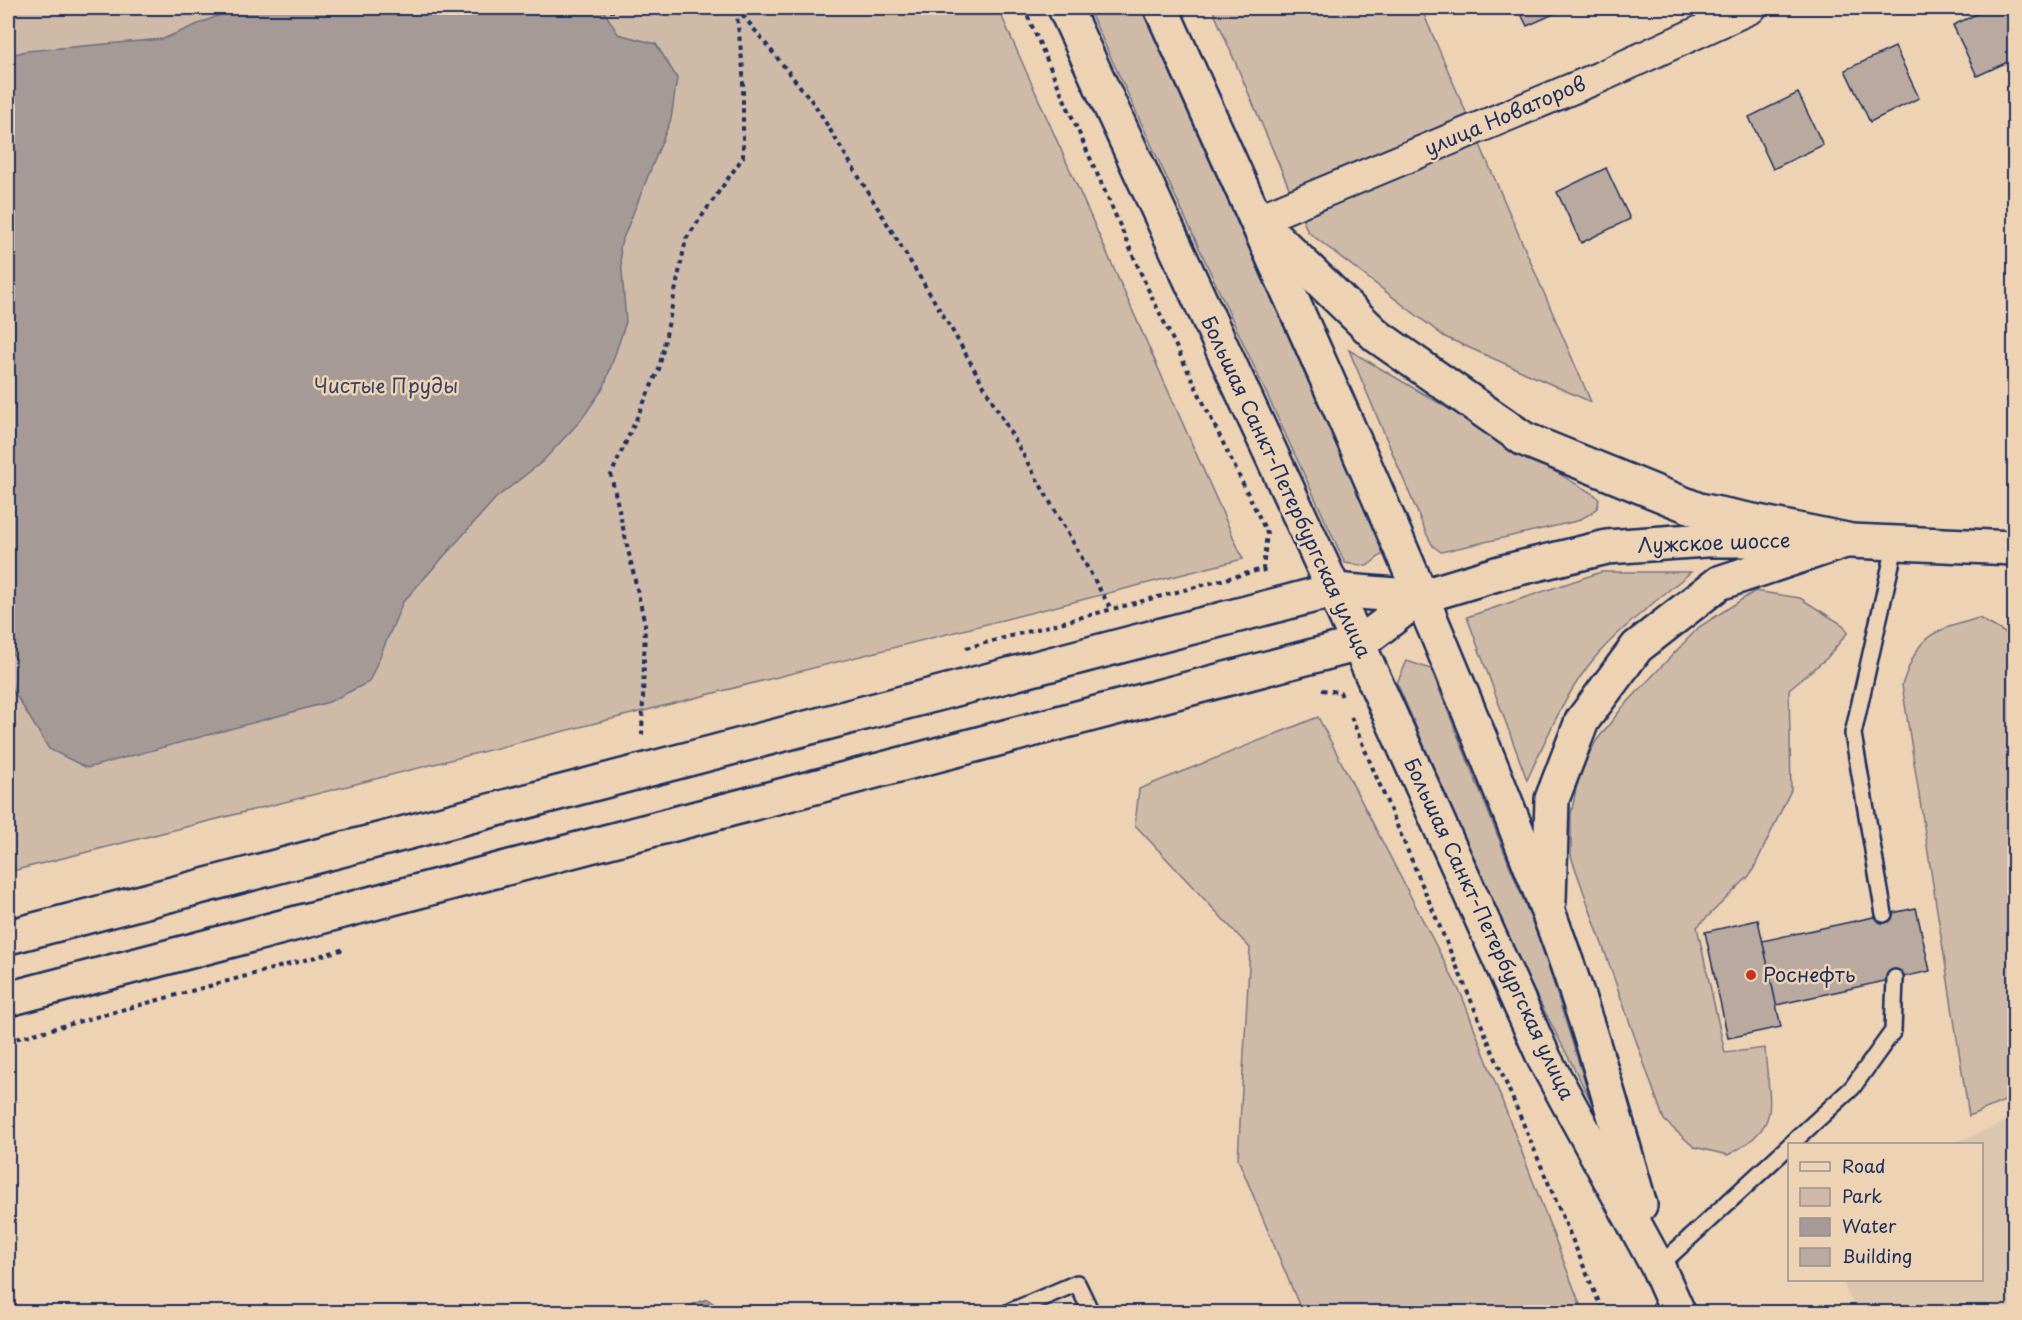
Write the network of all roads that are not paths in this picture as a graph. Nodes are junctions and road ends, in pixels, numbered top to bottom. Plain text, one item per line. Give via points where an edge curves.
1 (1065, 8) edge
2 (1161, 8) edge
3 (1751, 8) edge
4 (1257, 220) junction
5 (1847, 540) junction
6 (1896, 542) junction
7 (2014, 548) edge
8 (1334, 590) junction
9 (1420, 597) junction
10 (1359, 644) junction
11 (1549, 914) junction
12 (1884, 914) dead end
13 (8, 937) edge
14 (1895, 978) dead end
15 (8, 999) edge
16 (1792, 1143) edge
17 (1788, 1147) edge
18 (1658, 1267) junction
19 (1009, 1312) edge
20 (1091, 1312) edge
21 (1678, 1312) edge

1 - 8 main road, Большая Санкт-Петербургская улица
2 - 4 main road, Большая Санкт-Петербургская улица
3 - 4 street, улица Новаторов via 1600,77
4 - 5 main road via 1377,336 1524,439 1699,510
4 - 9 main road, Большая Санкт-Петербургская улица
5 - 6 main road, Лужское шоссе
5 - 9 main road, Лужское шоссе via 1706,540 1606,547
5 - 11 main road via 1719,583 1637,647 1582,721 1552,800
6 - 7 main road, Лужское шоссе
6 - 12 lane via 1853,734
8 - 9 main road, Лужское шоссе
8 - 10 main road, Большая Санкт-Петербургская улица
8 - 13 main road, Лужское шоссе
9 - 10 main road, Лужское шоссе
9 - 11 main road, Большая Санкт-Петербургская улица
10 - 15 main road
10 - 18 main road, Большая Санкт-Петербургская улица via 1545,1059
11 - 18 main road, Большая Санкт-Петербургская улица via 1589,1030
14 - 16 lane via 1893,1031 1852,1088
17 - 18 lane
18 - 21 main road
19 - 20 lane via 1077,1283

